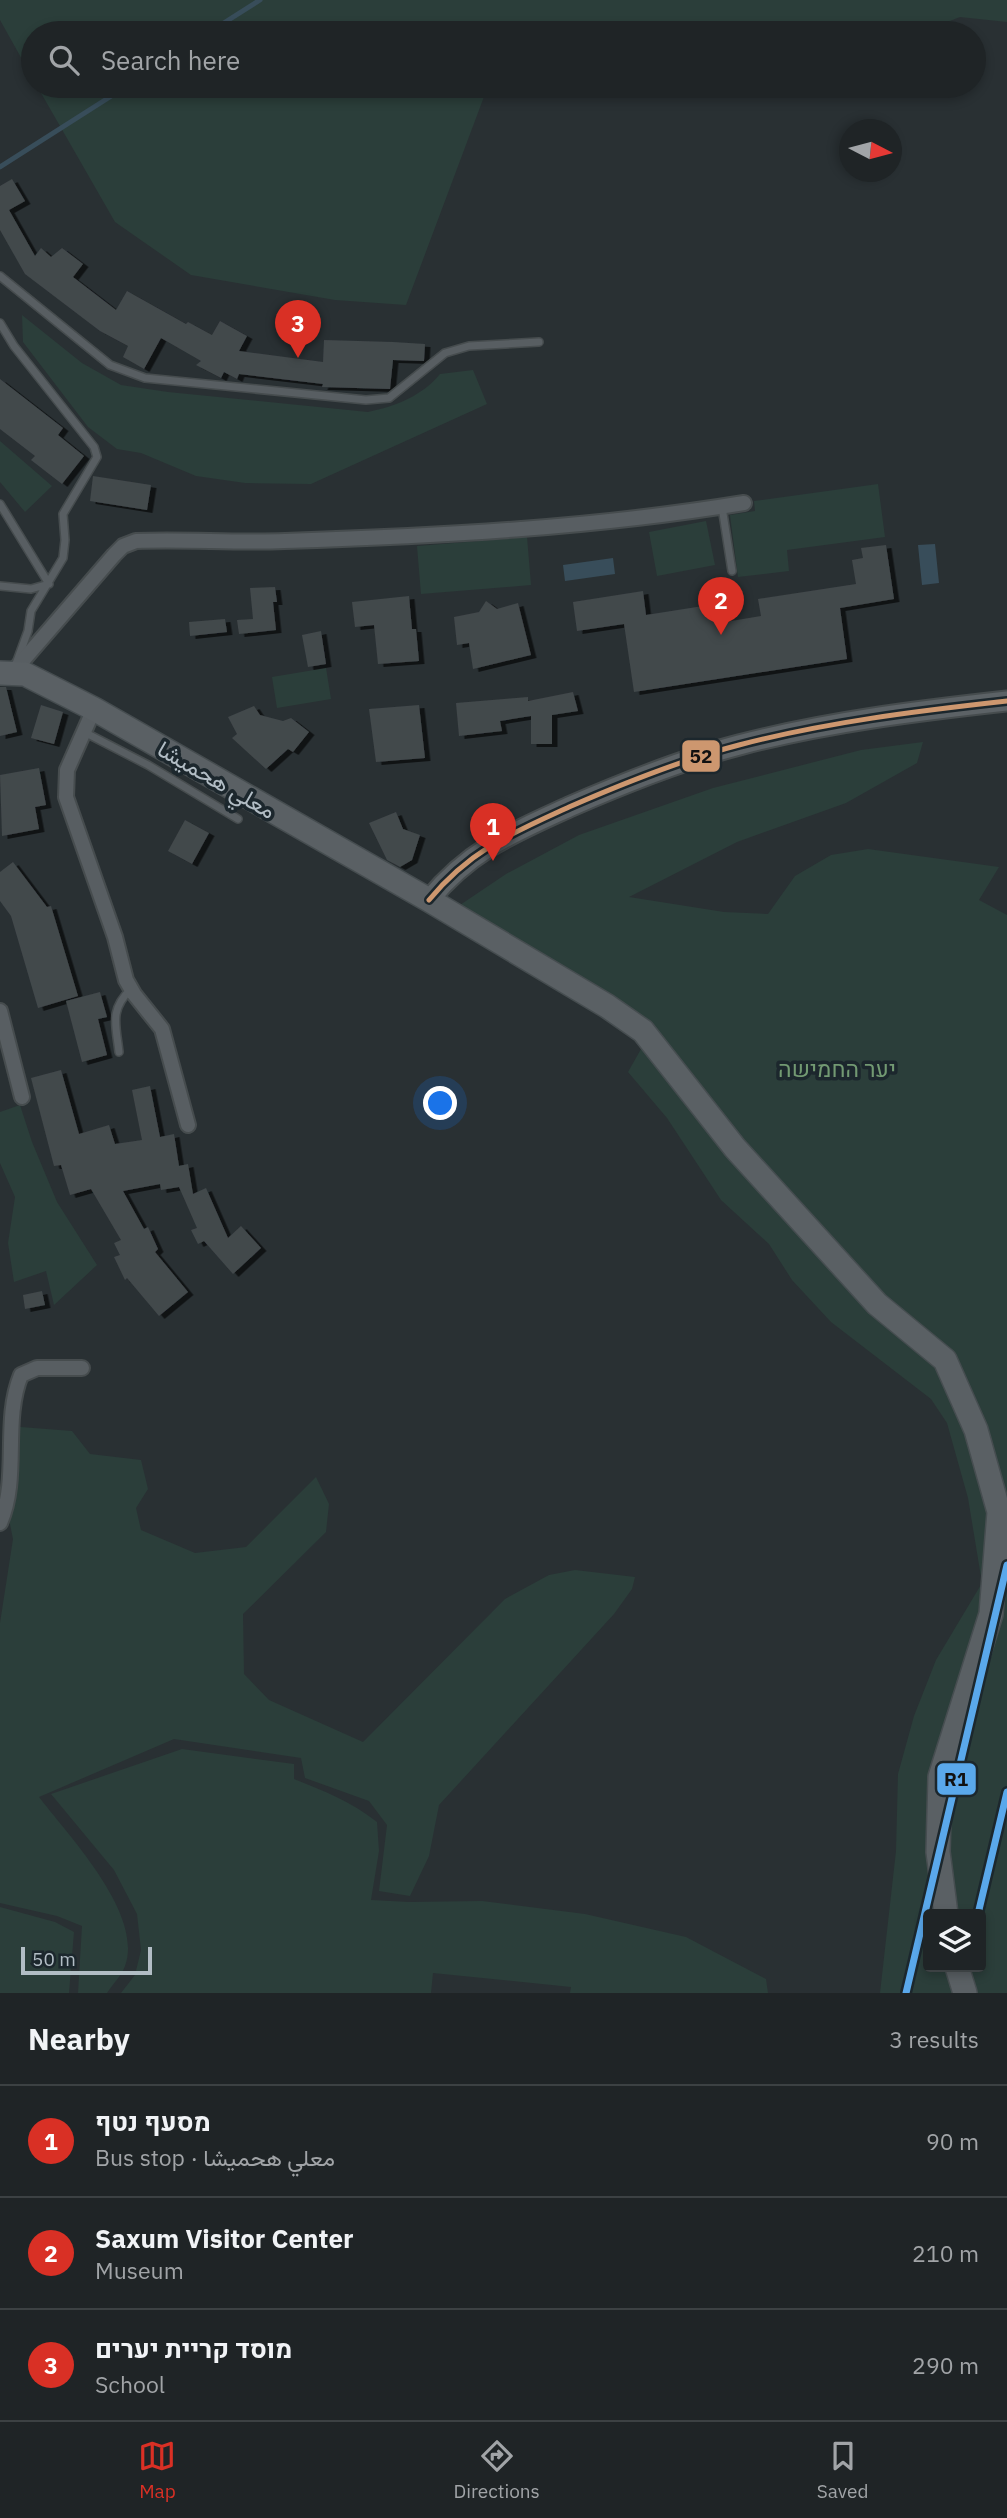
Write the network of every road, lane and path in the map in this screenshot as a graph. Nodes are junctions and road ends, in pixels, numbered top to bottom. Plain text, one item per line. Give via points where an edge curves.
1 (0, 276) edge
2 (0, 323) edge
3 (539, 342) dead end
4 (744, 503) dead end
5 (0, 504) edge
6 (722, 507) junction
7 (732, 572) dead end
8 (49, 584) junction
9 (0, 586) edge
10 (6, 673) edge
11 (1007, 701) edge
12 (94, 709) junction
13 (83, 732) junction
14 (239, 820) dead end
15 (429, 900) junction
16 (131, 989) junction
17 (0, 1011) edge
18 (119, 1052) dead end
19 (22, 1097) dead end
20 (188, 1125) dead end
21 (82, 1368) dead end
22 (0, 1523) edge
23 (945, 1909) edge
24 (959, 1972) edge
25 (965, 1993) edge

1 - 3 lane via 110,365 145,378 184,383 366,400 388,398 445,353 469,346
2 - 8 lane via 97,457 62,514 63,558
4 - 6 street
5 - 8 lane
6 - 7 lane
6 - 10 street via 542,529 283,541 136,541 114,555
8 - 9 lane via 31,589
8 - 10 lane via 31,611 28,631
10 - 12 main road, معلي هحميشا via 40,680
11 - 15 main road via 852,720 699,757 594,796 501,838 461,866
12 - 13 street
12 - 15 main road, معلي هحميشا
13 - 14 lane
13 - 16 street via 67,770 66,797
15 - 23 main road, معلي هحميشا via 643,1031 735,1148 877,1304 945,1360 976,1430 999,1512 991,1614 940,1777 938,1852
16 - 18 lane via 115,1014
16 - 20 street via 162,1029
17 - 19 street
21 - 22 street via 37,1368 21,1376 15,1390 8,1495
24 - 25 main road

